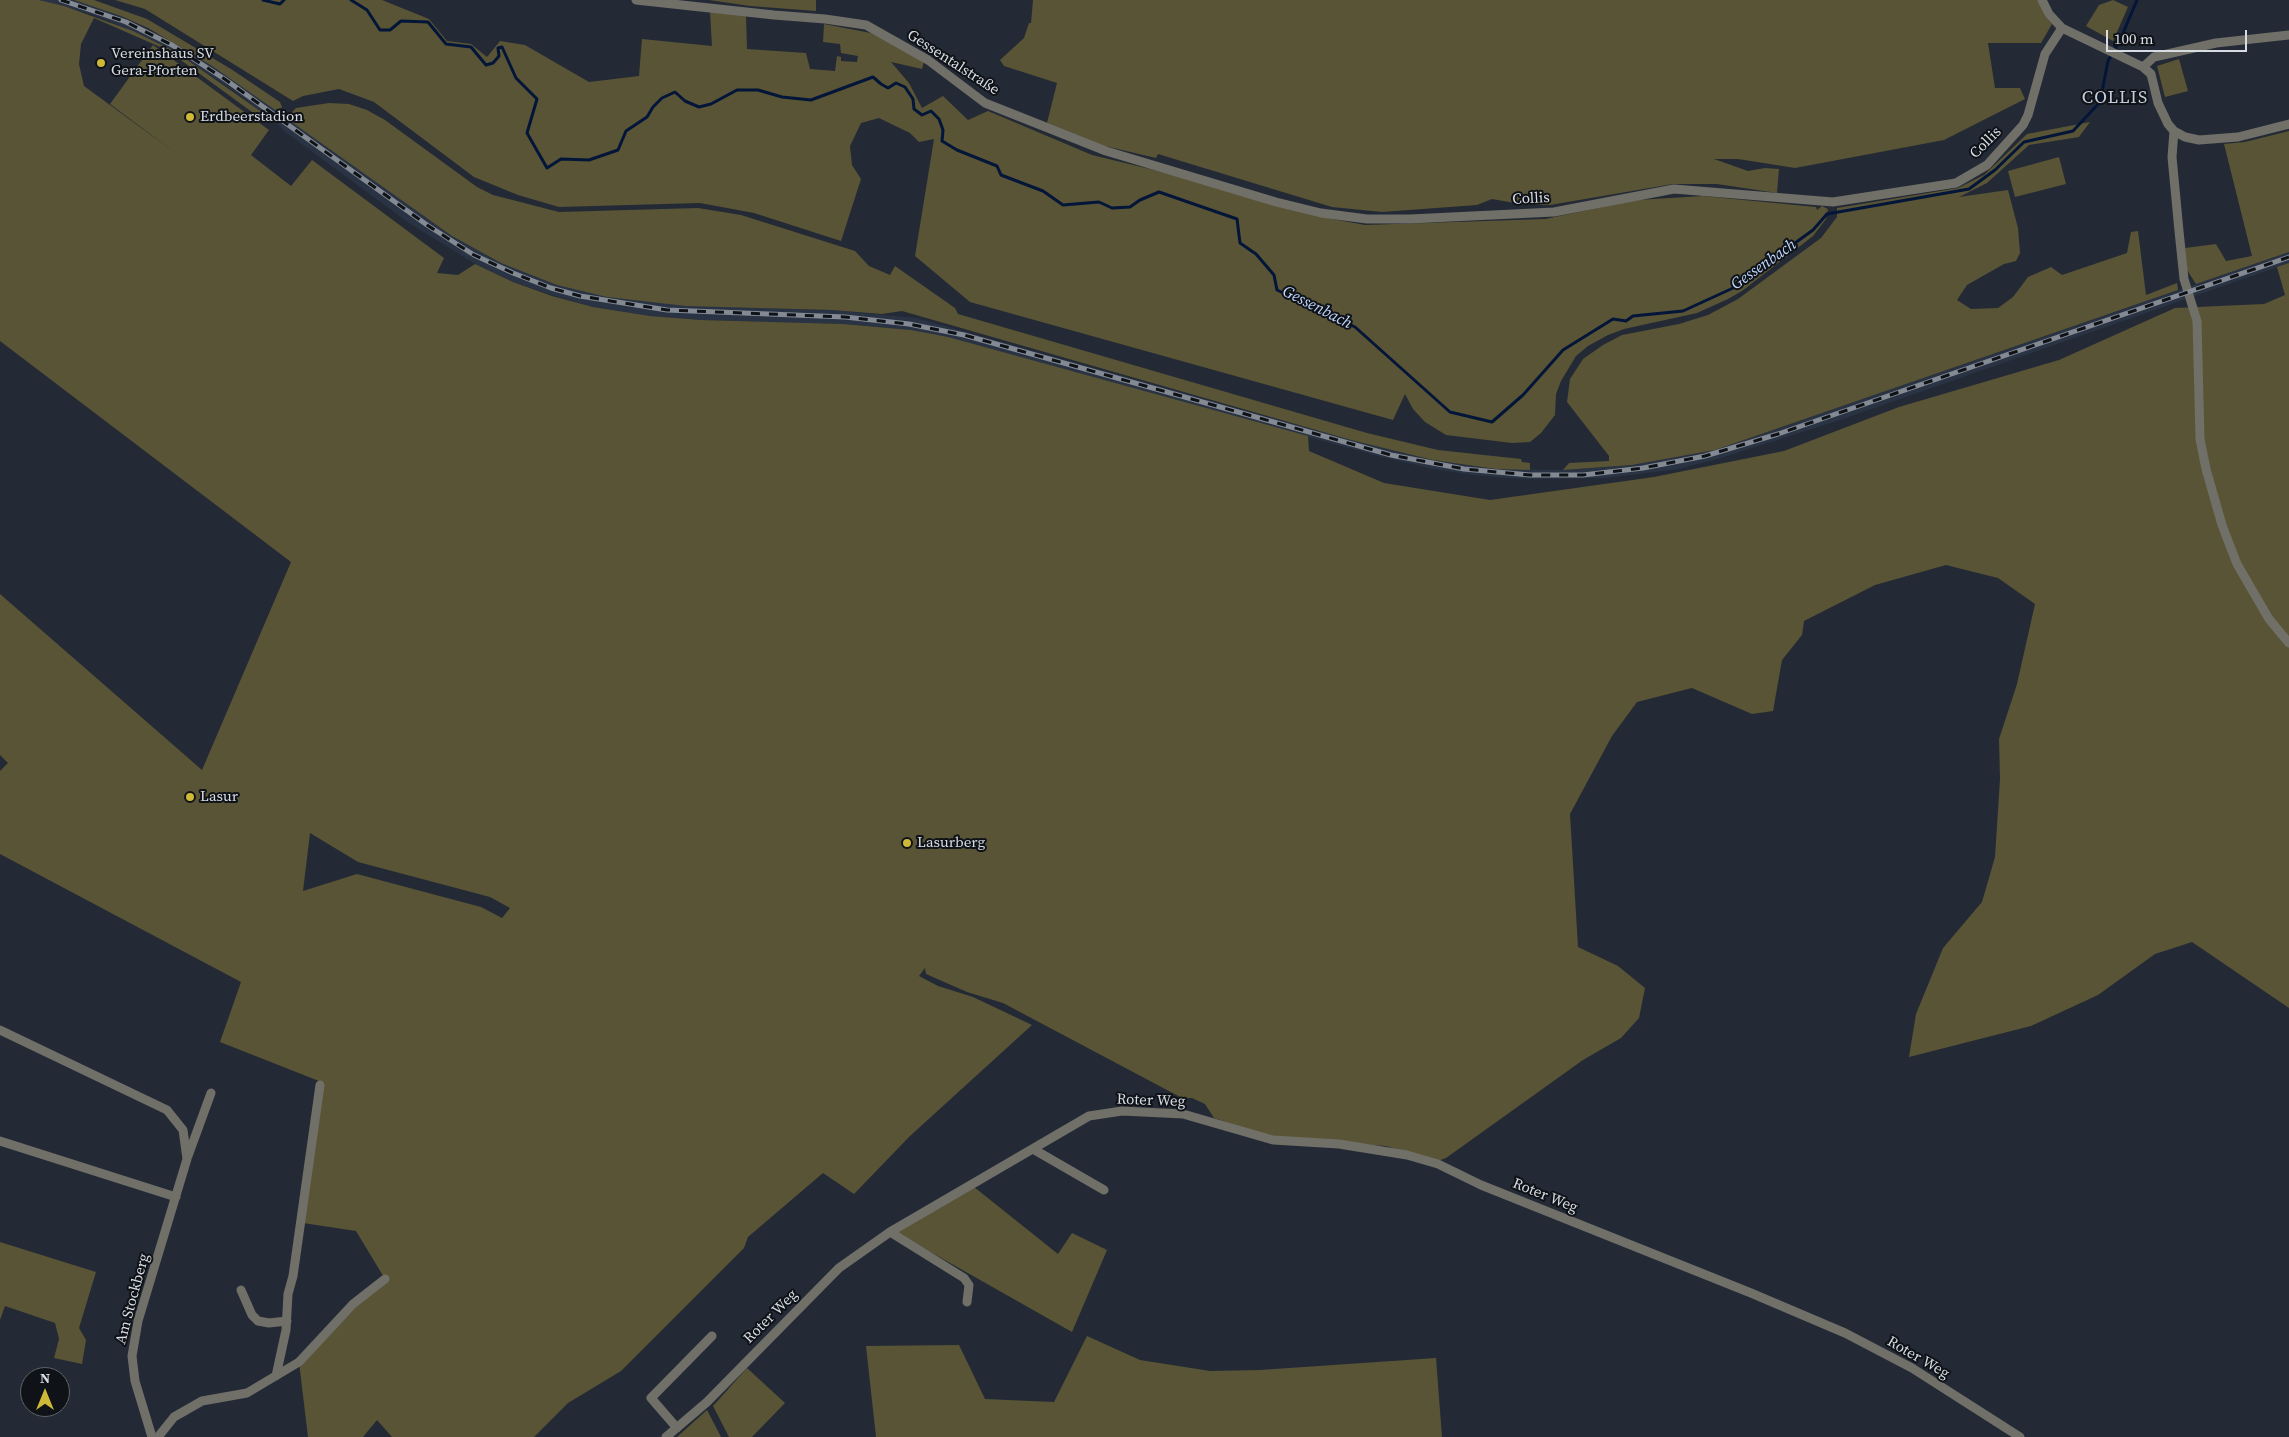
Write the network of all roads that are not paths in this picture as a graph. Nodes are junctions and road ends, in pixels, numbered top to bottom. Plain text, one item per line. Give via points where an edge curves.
1 (636, 0) edge
2 (2042, 0) edge
3 (2062, 28) junction
4 (2289, 35) edge
5 (2142, 67) junction
6 (2289, 124) edge
7 (2174, 131) junction
8 (1276, 202) joint
9 (2289, 643) edge
10 (0, 1030) edge
11 (320, 1085) dead end
12 (211, 1092) dead end
13 (0, 1141) edge
14 (1033, 1149) junction
15 (187, 1159) junction
16 (1104, 1190) dead end
17 (176, 1197) junction
18 (890, 1232) junction
19 (385, 1279) dead end
20 (241, 1290) dead end
21 (967, 1302) dead end
22 (287, 1321) junction
23 (712, 1336) dead end
24 (276, 1376) junction
25 (677, 1428) junction
26 (152, 1437) edge
27 (158, 1437) edge
28 (666, 1437) edge
29 (2020, 1437) edge

1 - 8 street, Gessentalstraße via 866,25 928,60 984,103 1106,151
2 - 3 street
3 - 5 street
3 - 8 street, Collis via 2045,54 2023,125 1987,165 1956,183 1834,202 1674,188 1554,212 1410,219 1367,219 1321,213
4 - 5 street via 2207,45 2154,57
5 - 7 street via 2151,74 2158,103
6 - 7 street via 2238,137 2199,140
7 - 9 street via 2172,157 2178,231 2184,279 2196,321 2200,439 2206,469 2237,564 2269,619
10 - 15 street, Am Stockberg via 167,1110 183,1130
11 - 22 street via 288,1294
12 - 15 street, Am Stockberg
13 - 17 street
14 - 16 street
14 - 18 street, Roter Weg
14 - 29 street, Roter Weg via 1089,1116 1122,1111 1183,1114 1274,1140 1338,1144 1438,1164 1481,1185 1845,1333 1912,1368
15 - 17 street, Am Stockberg
17 - 26 street, Am Stockberg via 138,1321 132,1356 135,1381
18 - 21 street via 964,1278 969,1285
18 - 25 street, Roter Weg via 839,1268 707,1402
19 - 24 street via 353,1304 299,1362
20 - 22 street via 258,1321
22 - 24 street
23 - 25 street via 652,1398
24 - 27 street via 247,1393 202,1400 174,1417
25 - 28 street, Roter Weg

